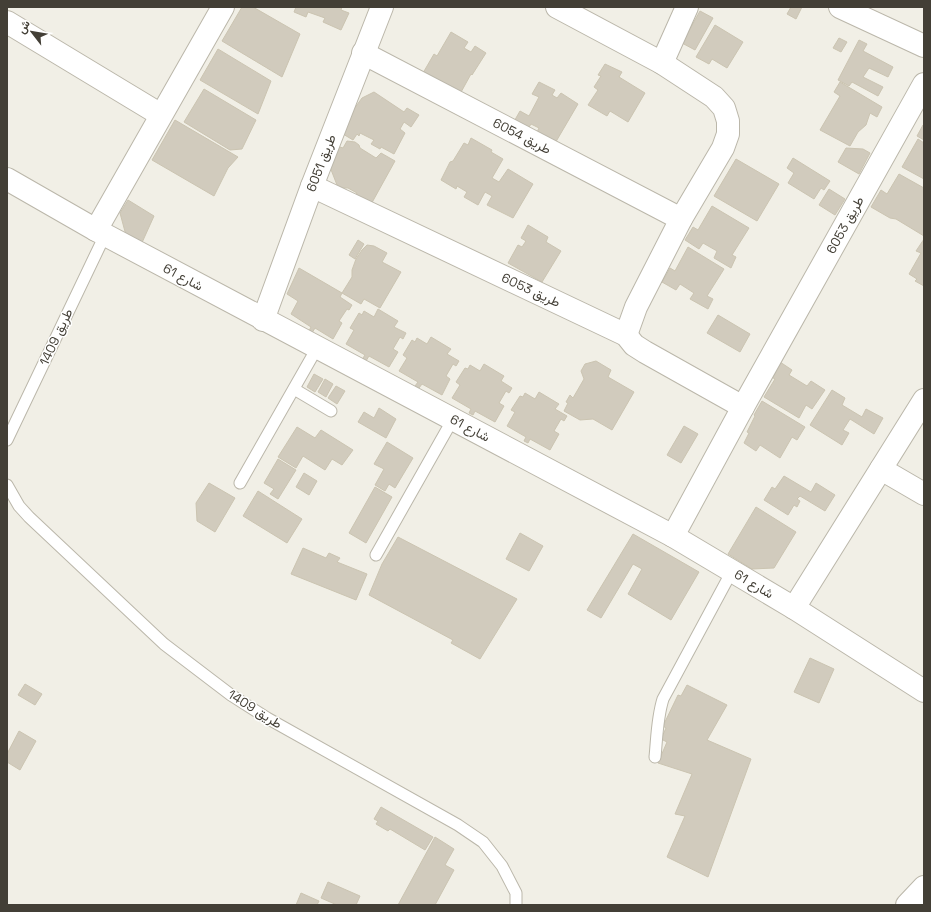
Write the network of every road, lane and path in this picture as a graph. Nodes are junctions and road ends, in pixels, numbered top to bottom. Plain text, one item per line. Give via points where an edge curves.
1 (223, 7) edge
2 (382, 7) edge
3 (557, 7) edge
4 (687, 7) edge
5 (840, 7) edge
6 (7, 22) edge
7 (924, 46) edge
8 (363, 53) junction
9 (662, 63) junction
10 (924, 84) edge
11 (161, 115) junction
12 (7, 179) edge
13 (312, 186) junction
14 (682, 219) junction
15 (101, 232) junction
16 (263, 320) junction
17 (626, 335) junction
18 (317, 348) junction
19 (294, 389) junction
20 (924, 400) edge
21 (743, 407) junction
22 (331, 411) dead end
23 (453, 419) junction
24 (7, 440) edge
25 (881, 469) junction
26 (240, 483) dead end
27 (7, 485) edge
28 (924, 494) edge
29 (673, 536) junction
30 (376, 555) dead end
31 (732, 571) junction
32 (794, 608) junction
33 (924, 691) edge
34 (655, 757) dead end
35 (924, 887) edge
36 (516, 905) edge
37 (906, 905) edge

1 - 11 street
2 - 8 street, طريق 6051
3 - 9 street
4 - 9 street
5 - 7 street
6 - 11 street
8 - 13 street, طريق 6051
8 - 14 street, طريق 6054
9 - 14 street via 714,97 724,108 728,121 728,134 723,148
10 - 21 street, طريق 6053
11 - 15 street
12 - 15 street, شارع 61
13 - 16 street, طريق 6051
13 - 17 street, طريق 6053
14 - 17 street via 636,307
15 - 16 street, شارع 61
15 - 24 lane, طريق 1409
16 - 18 street, شارع 61
17 - 21 street, طريق 6053 via 634,345 645,352
18 - 19 lane
18 - 23 street, شارع 61
19 - 22 lane
19 - 26 lane
20 - 25 street
21 - 29 street, طريق 6053
23 - 29 street, شارع 61
23 - 30 lane
25 - 28 street
25 - 32 street
27 - 36 lane, طريق 1409 via 19,506 29,517 164,644 197,670 267,718 458,825 482,842 502,866 516,893
29 - 31 street, شارع 61
31 - 32 street, شارع 61
31 - 34 lane via 663,699 656,728
32 - 33 street, شارع 61
35 - 37 street

